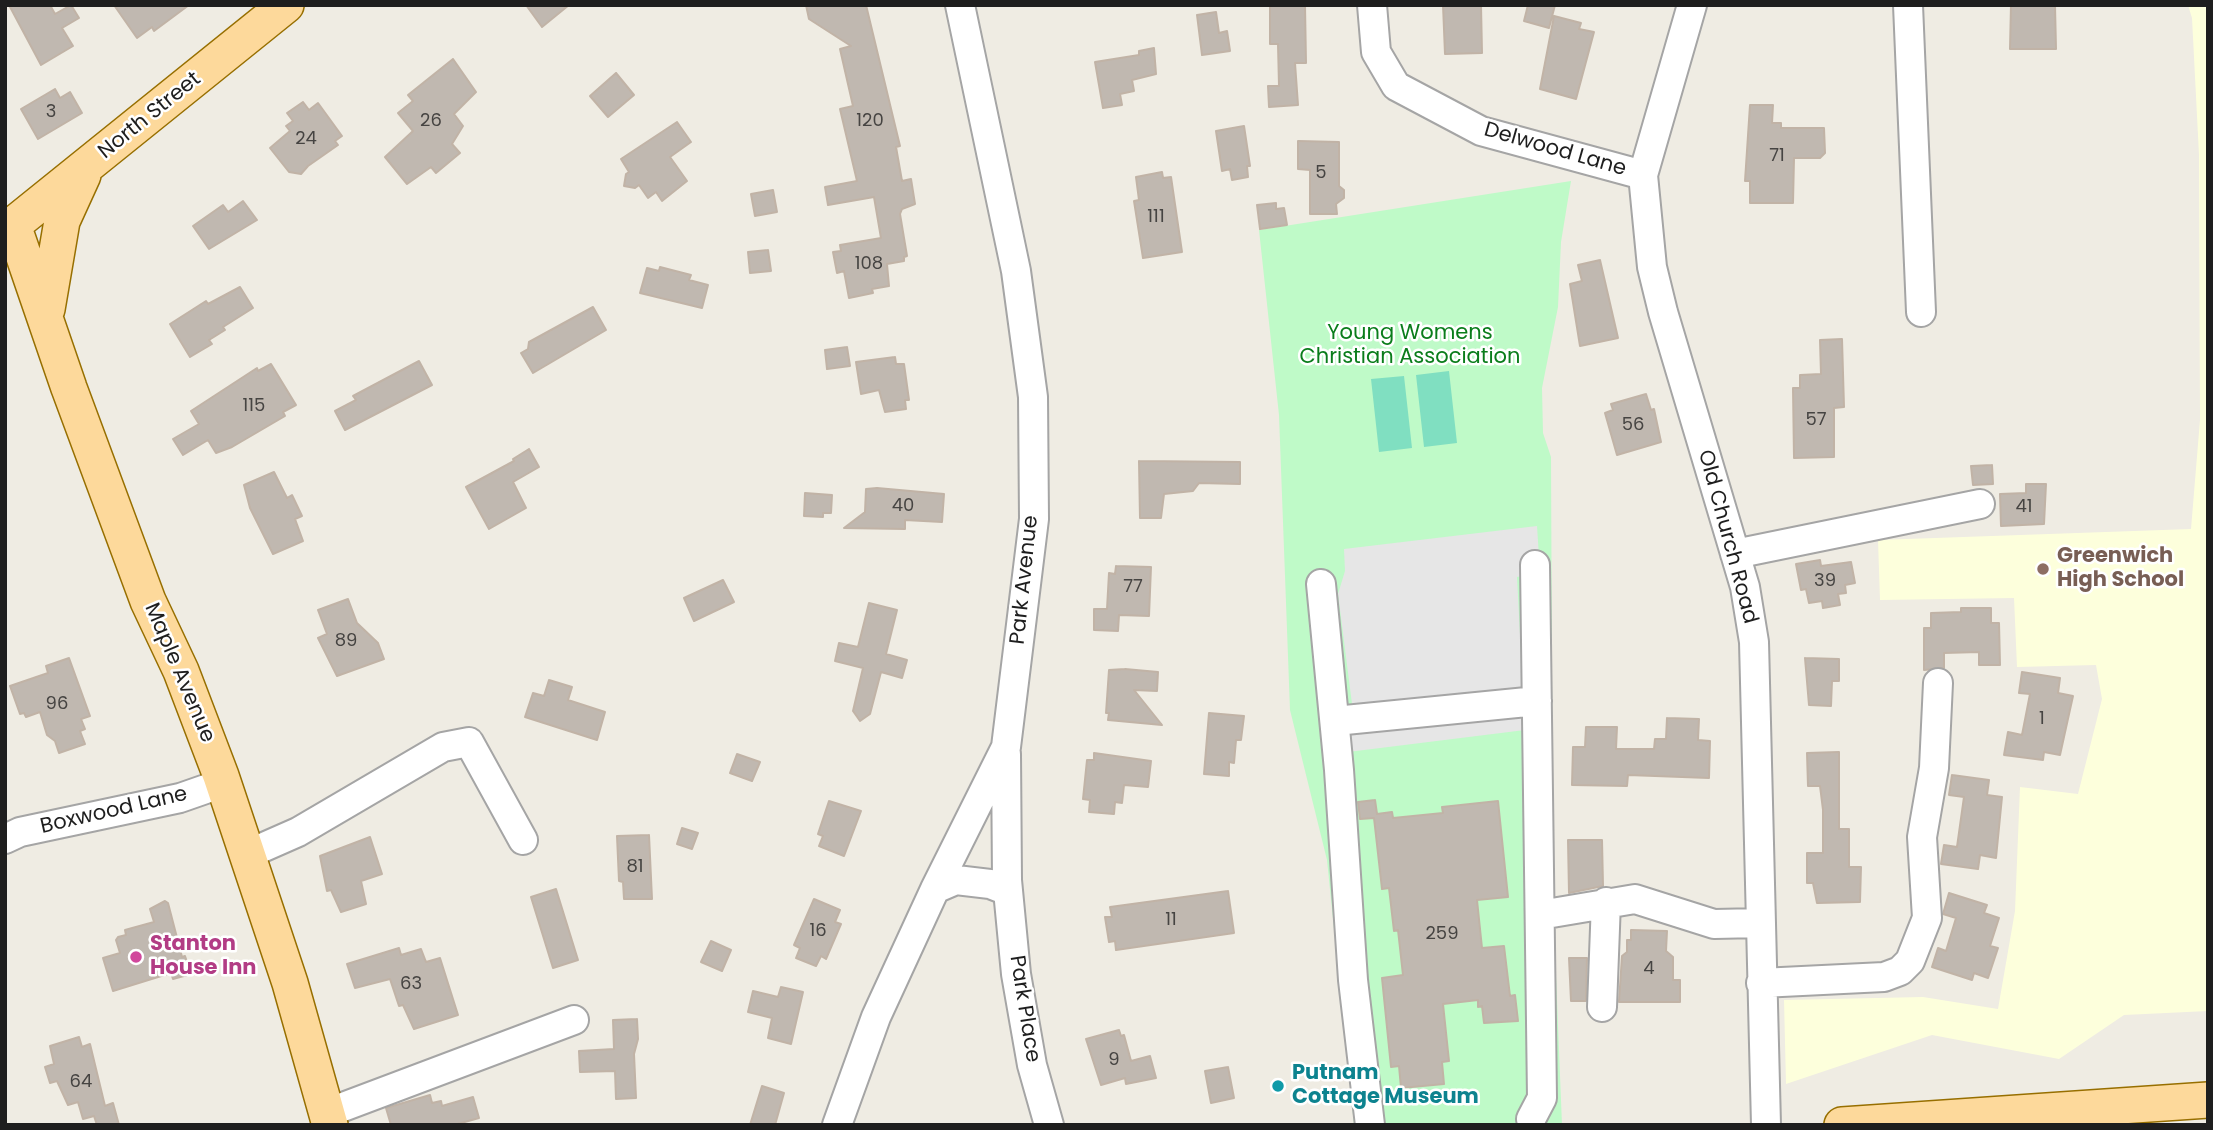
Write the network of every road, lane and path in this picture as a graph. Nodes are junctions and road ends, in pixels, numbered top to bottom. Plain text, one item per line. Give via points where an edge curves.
1 (286, 5) edge
2 (960, 5) edge
3 (1372, 5) edge
4 (1692, 5) edge
5 (1908, 5) edge
6 (85, 169) junction
7 (1643, 175) junction
8 (9, 214) edge
9 (1921, 312) dead end
10 (46, 319) junction
11 (1980, 504) dead end
12 (1735, 554) junction
13 (1535, 565) dead end
14 (1321, 584) dead end
15 (1937, 683) dead end
16 (1537, 701) junction
17 (1335, 721) junction
18 (1006, 747) junction
19 (223, 783) junction
20 (5, 839) edge
21 (523, 840) dead end
22 (248, 854) junction
23 (934, 889) junction
24 (1008, 891) junction
25 (1606, 901) junction
26 (1539, 915) junction
27 (1761, 923) junction
28 (1762, 983) junction
29 (1602, 1007) dead end
30 (574, 1020) dead end
31 (2208, 1100) edge
32 (328, 1119) edge
33 (1526, 1123) edge
34 (836, 1125) edge
35 (1049, 1125) edge
36 (1370, 1125) edge
37 (1766, 1125) edge
38 (1842, 1125) edge

1 - 6 main road, North Street
2 - 18 street, Park Avenue via 1007,225 1033,397 1034,519
3 - 7 street, Delwood Lane via 1376,52 1396,86 1481,131
4 - 7 street, Old Church Road
5 - 9 street
6 - 8 main road, North Street
6 - 10 main road via 62,221
7 - 12 street, Old Church Road via 1652,267 1662,312
8 - 10 main road, Maple Avenue
10 - 19 main road, Maple Avenue via 148,600 181,671
11 - 12 street
12 - 27 street, Old Church Road via 1745,587 1757,678
13 - 16 street
14 - 17 street
15 - 28 street via 1934,768 1922,836 1927,918 1910,961 1884,977
16 - 17 street
16 - 26 street
17 - 36 street via 1353,980
18 - 23 street, Park Avenue
18 - 24 street, Park Place
19 - 20 street, Boxwood Lane via 154,805
19 - 22 main road, Maple Avenue
21 - 22 street via 470,742 443,747 298,832
22 - 32 main road, Maple Avenue
23 - 24 street via 956,880
23 - 34 street, Park Avenue via 876,1017
24 - 35 street, Park Place via 1016,974 1032,1065
25 - 26 street
25 - 27 street via 1635,899 1714,924
25 - 29 street
26 - 33 street via 1542,1098
27 - 28 street, Old Church Road
28 - 37 street, Old Church Road
30 - 32 street
31 - 38 main road

